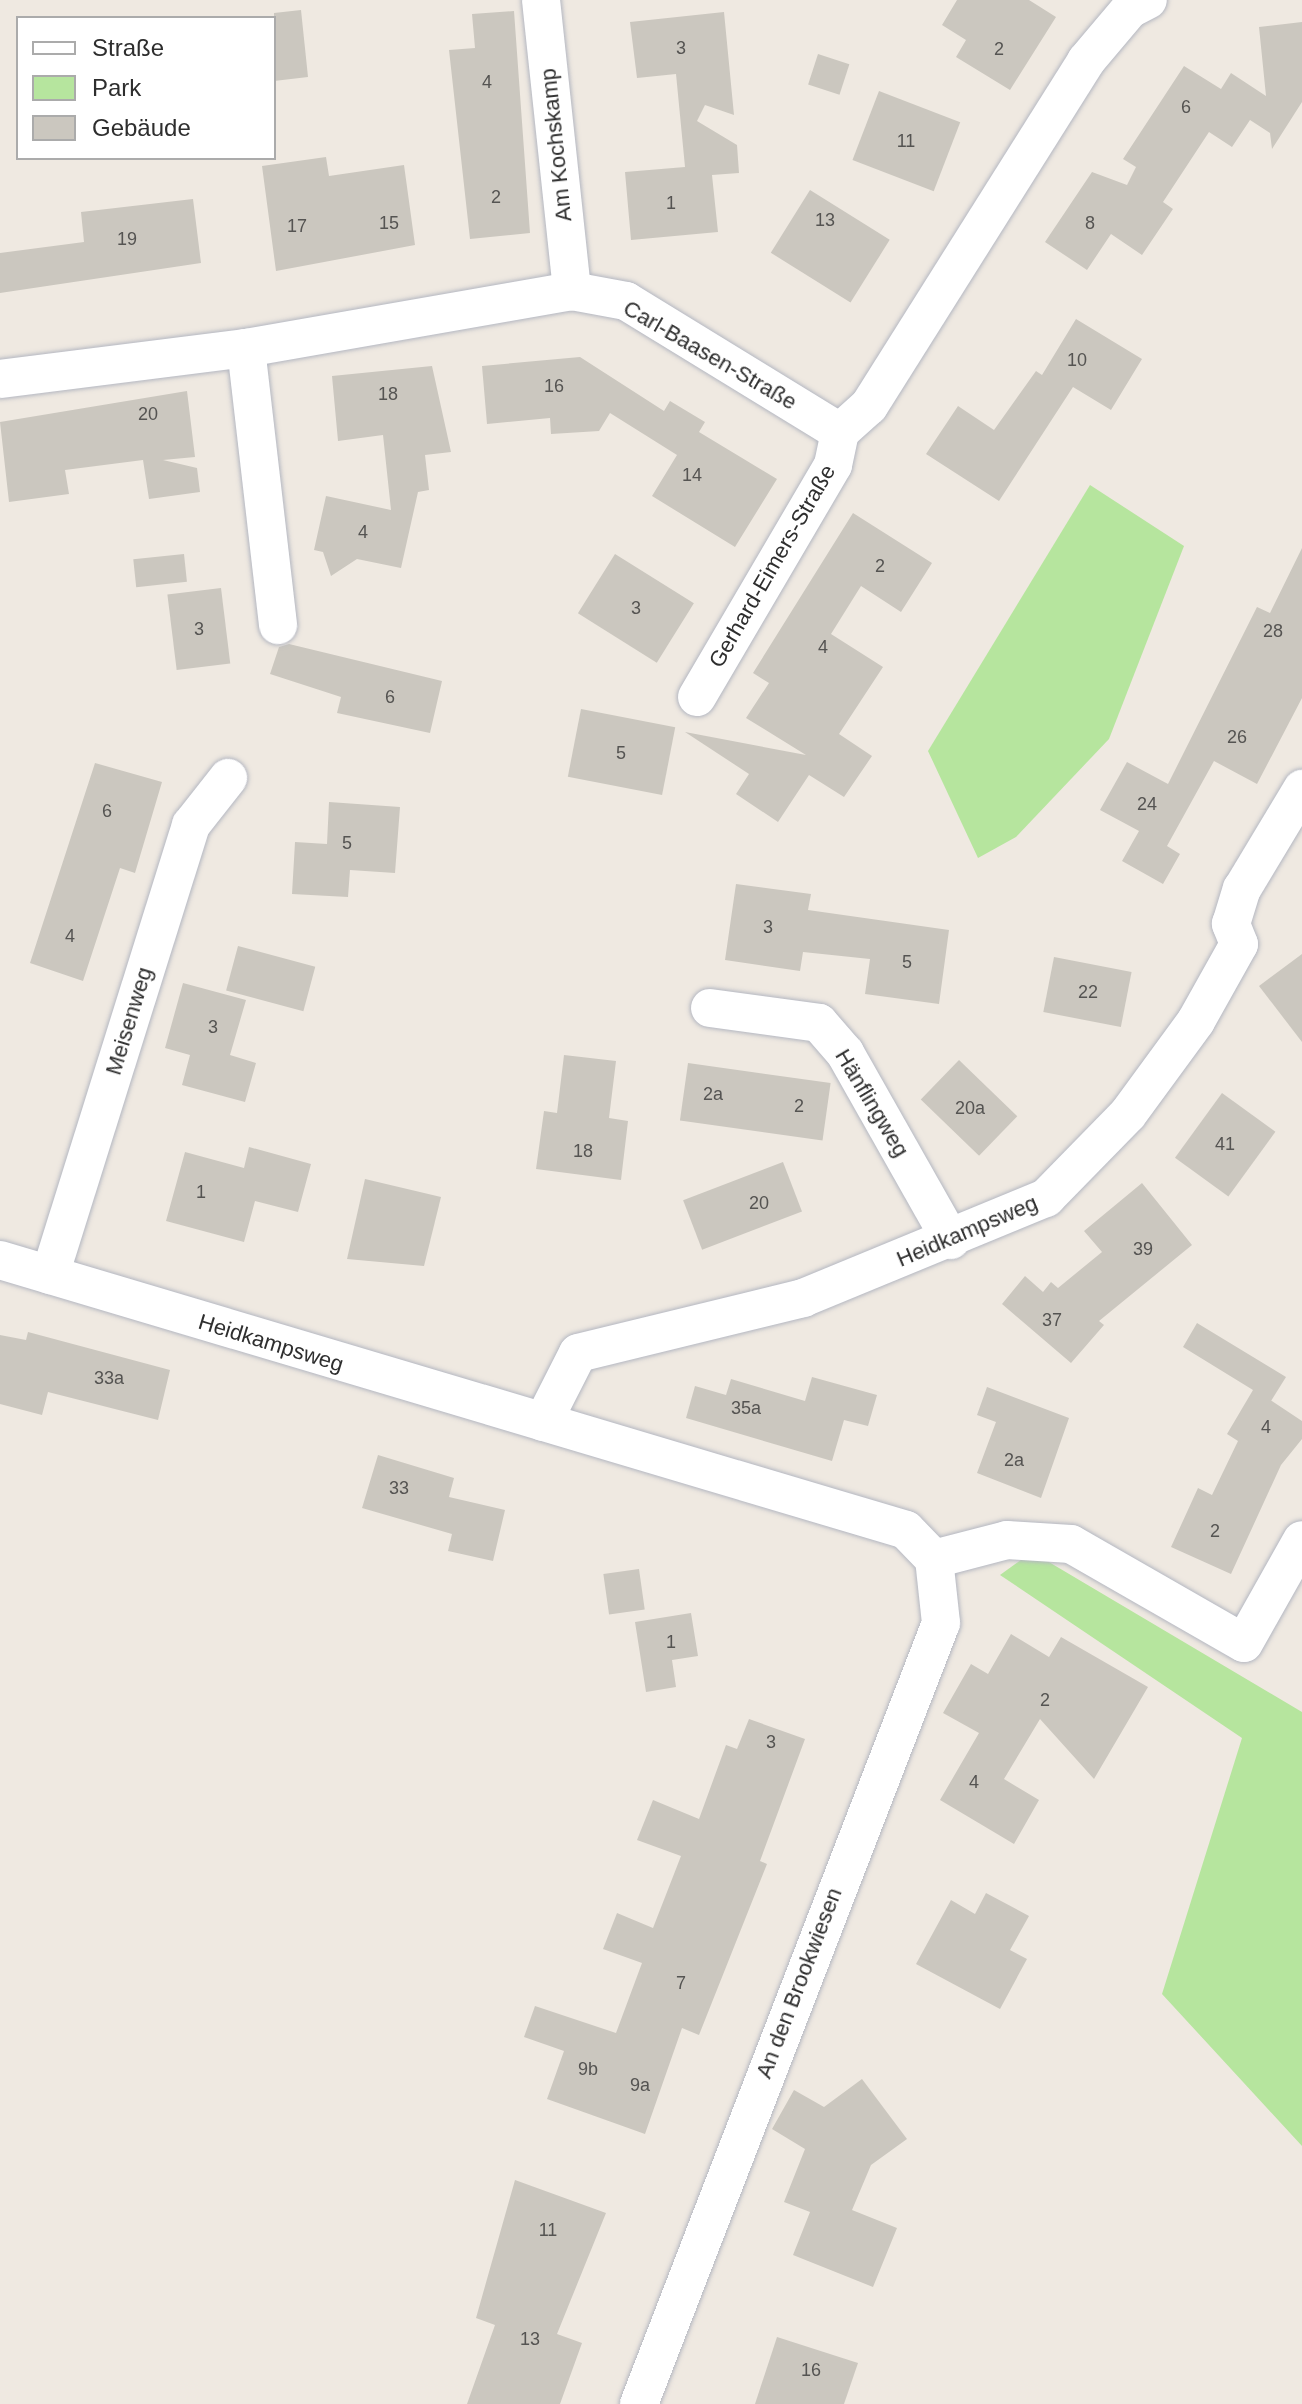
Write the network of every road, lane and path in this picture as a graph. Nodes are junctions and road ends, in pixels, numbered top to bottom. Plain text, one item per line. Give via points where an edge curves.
1 (541, 0) edge
2 (1131, 3) edge
3 (572, 291) junction
4 (246, 348) junction
5 (0, 379) edge
6 (840, 432) junction
7 (278, 625) dead end
8 (697, 697) dead end
9 (228, 778) dead end
10 (1302, 789) edge
11 (710, 1008) dead end
12 (951, 1240) junction
13 (0, 1260) edge
14 (50, 1275) junction
15 (543, 1422) junction
16 (1302, 1540) edge
17 (934, 1559) junction
18 (639, 2404) edge

1 - 3 street, Am Kochskamp
2 - 6 street via 1086,61 869,406
3 - 4 street, Carl-Baasen-Straße
3 - 6 street, Carl-Baasen-Straße via 626,301
4 - 5 street, Carl-Baasen-Straße
4 - 7 street
6 - 8 street, Gerhard-Eimers-Straße via 833,465
9 - 14 street, Meisenweg via 191,825
10 - 12 street, Heidkampsweg via 1242,889 1231,924 1239,944 1222,979 1128,1114 1046,1198
11 - 12 street, Hänflingweg via 819,1023 845,1053
12 - 15 street, Heidkampsweg via 803,1298 578,1353
13 - 14 street, Heidkampsweg
14 - 15 street, Heidkampsweg
15 - 17 street, Heidkampsweg via 906,1530
16 - 17 street via 1244,1643 1071,1544 1007,1540
17 - 18 street, An den Brookwiesen via 941,1623

